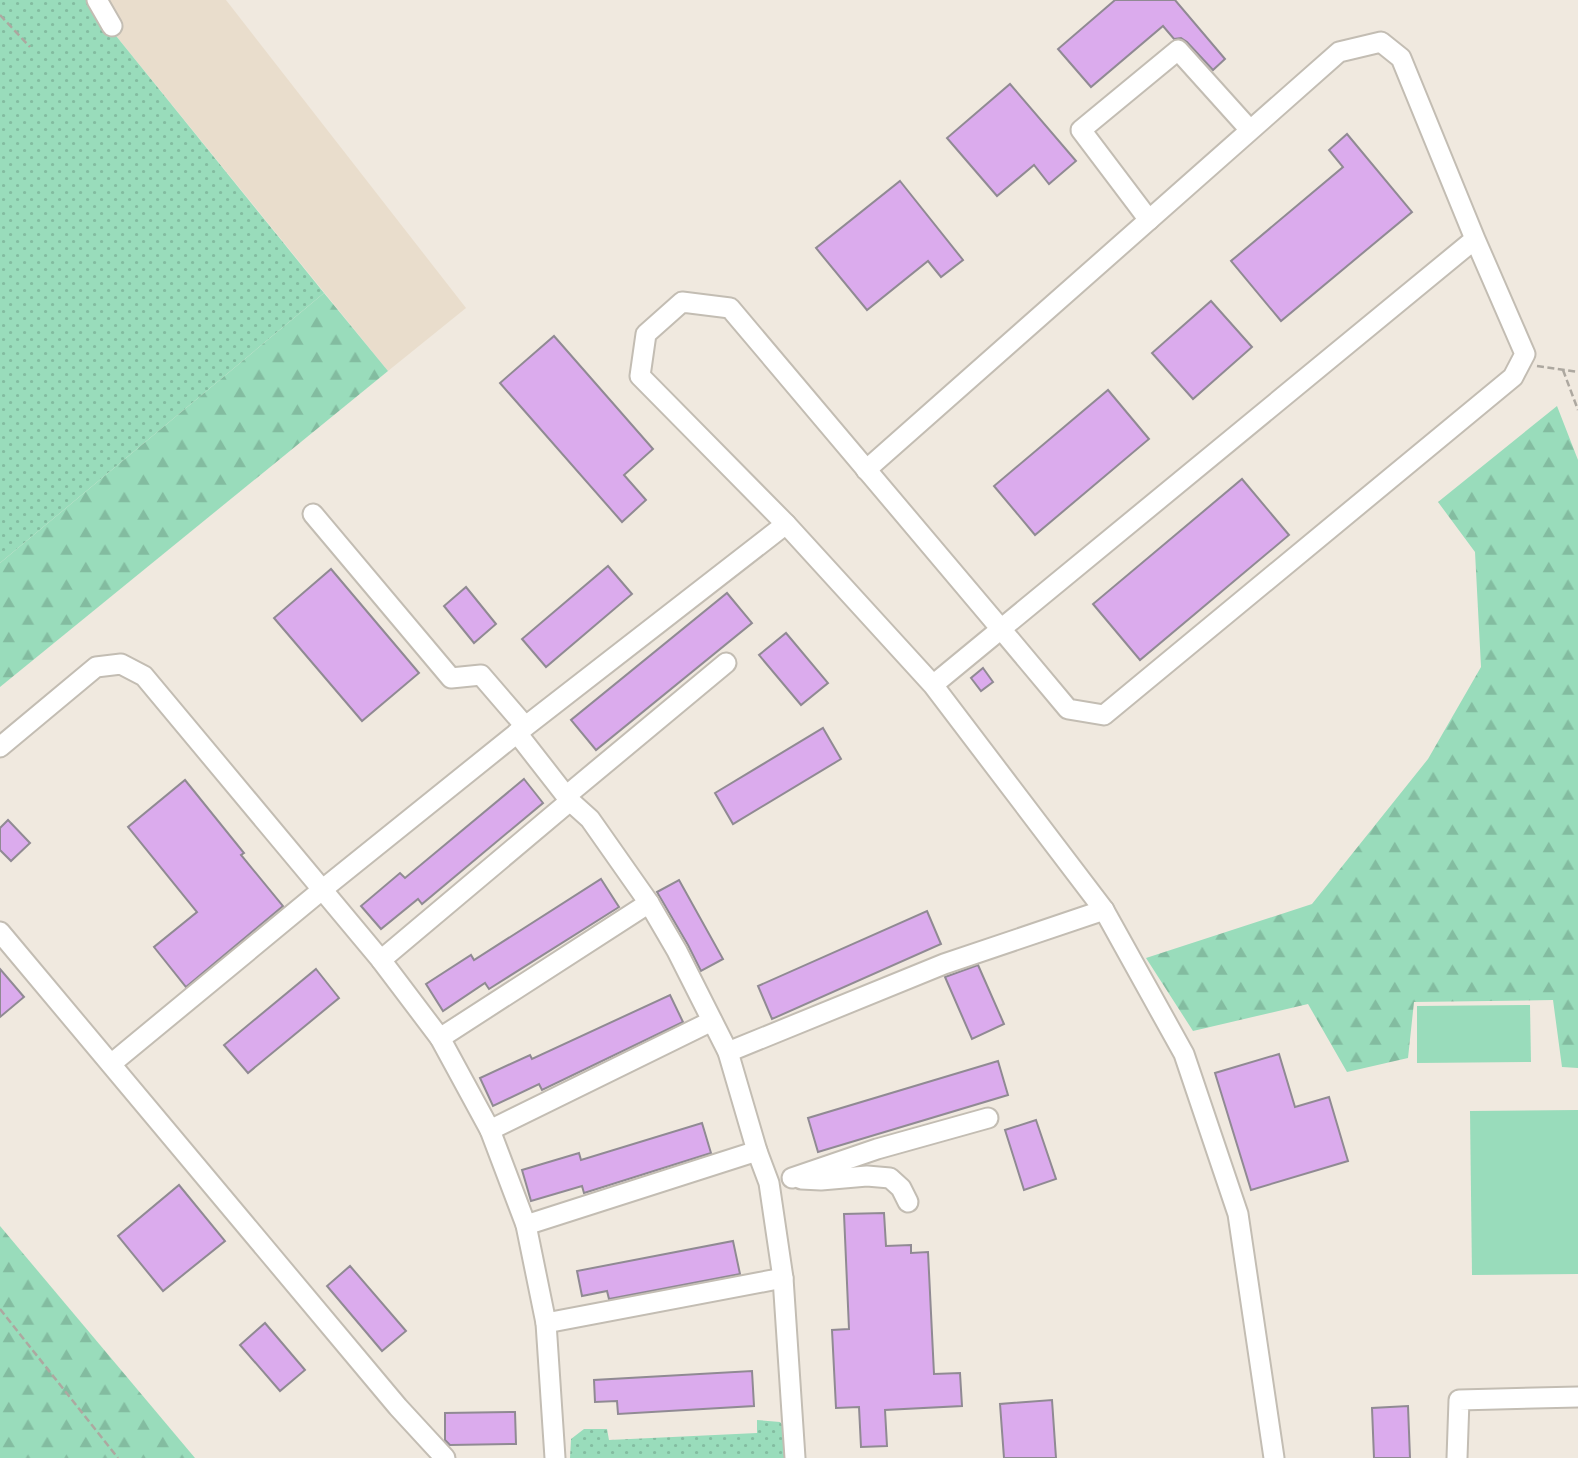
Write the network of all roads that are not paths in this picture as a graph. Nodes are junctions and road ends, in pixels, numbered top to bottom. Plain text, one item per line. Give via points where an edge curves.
1 (97, 0) edge
2 (112, 26) dead end
3 (1250, 130) junction
4 (1149, 220) junction
5 (1475, 239) junction
6 (866, 470) junction
7 (313, 514) dead end
8 (786, 524) junction
9 (1001, 629) junction
10 (726, 663) dead end
11 (933, 685) junction
12 (521, 729) junction
13 (0, 747) edge
14 (568, 798) junction
15 (323, 889) junction
16 (649, 903) junction
17 (1104, 910) junction
18 (0, 932) edge
19 (381, 960) junction
20 (712, 1021) junction
21 (440, 1038) junction
22 (728, 1052) junction
23 (111, 1064) junction
24 (988, 1118) dead end
25 (490, 1130) junction
26 (757, 1152) junction
27 (792, 1178) junction
28 (769, 1182) junction
29 (908, 1202) dead end
30 (526, 1225) junction
31 (783, 1278) junction
32 (547, 1323) junction
33 (1578, 1397) edge
34 (445, 1458) edge
35 (555, 1458) edge
36 (795, 1458) edge
37 (1274, 1458) edge
38 (1457, 1458) edge

1 - 2 street
3 - 4 street
3 - 4 street via 1178,50 1081,130
3 - 5 street via 1339,52 1381,43 1401,58
4 - 6 street
5 - 9 street
5 - 9 street via 1525,354 1513,377 1104,715 1068,709
6 - 8 street via 730,308 682,302 646,334 640,376
6 - 9 street
7 - 12 street via 451,678 481,675
8 - 11 street
8 - 12 street
9 - 11 street
10 - 14 street
11 - 17 street
12 - 14 street
12 - 15 street
13 - 15 street via 96,667 121,664 145,676
14 - 16 street via 590,819
14 - 19 street
15 - 19 street
15 - 23 street
16 - 20 street
16 - 21 street
17 - 22 street via 944,964
17 - 37 street via 1184,1054 1238,1214
18 - 23 street
19 - 21 street
20 - 22 street
20 - 25 street
21 - 25 street
22 - 26 street
23 - 34 street
24 - 27 street
25 - 30 street
26 - 28 street
26 - 30 street
27 - 28 street
27 - 29 street via 890,1178
28 - 31 street
30 - 32 street
31 - 32 street
31 - 36 street
32 - 35 street
33 - 38 street via 1459,1400

